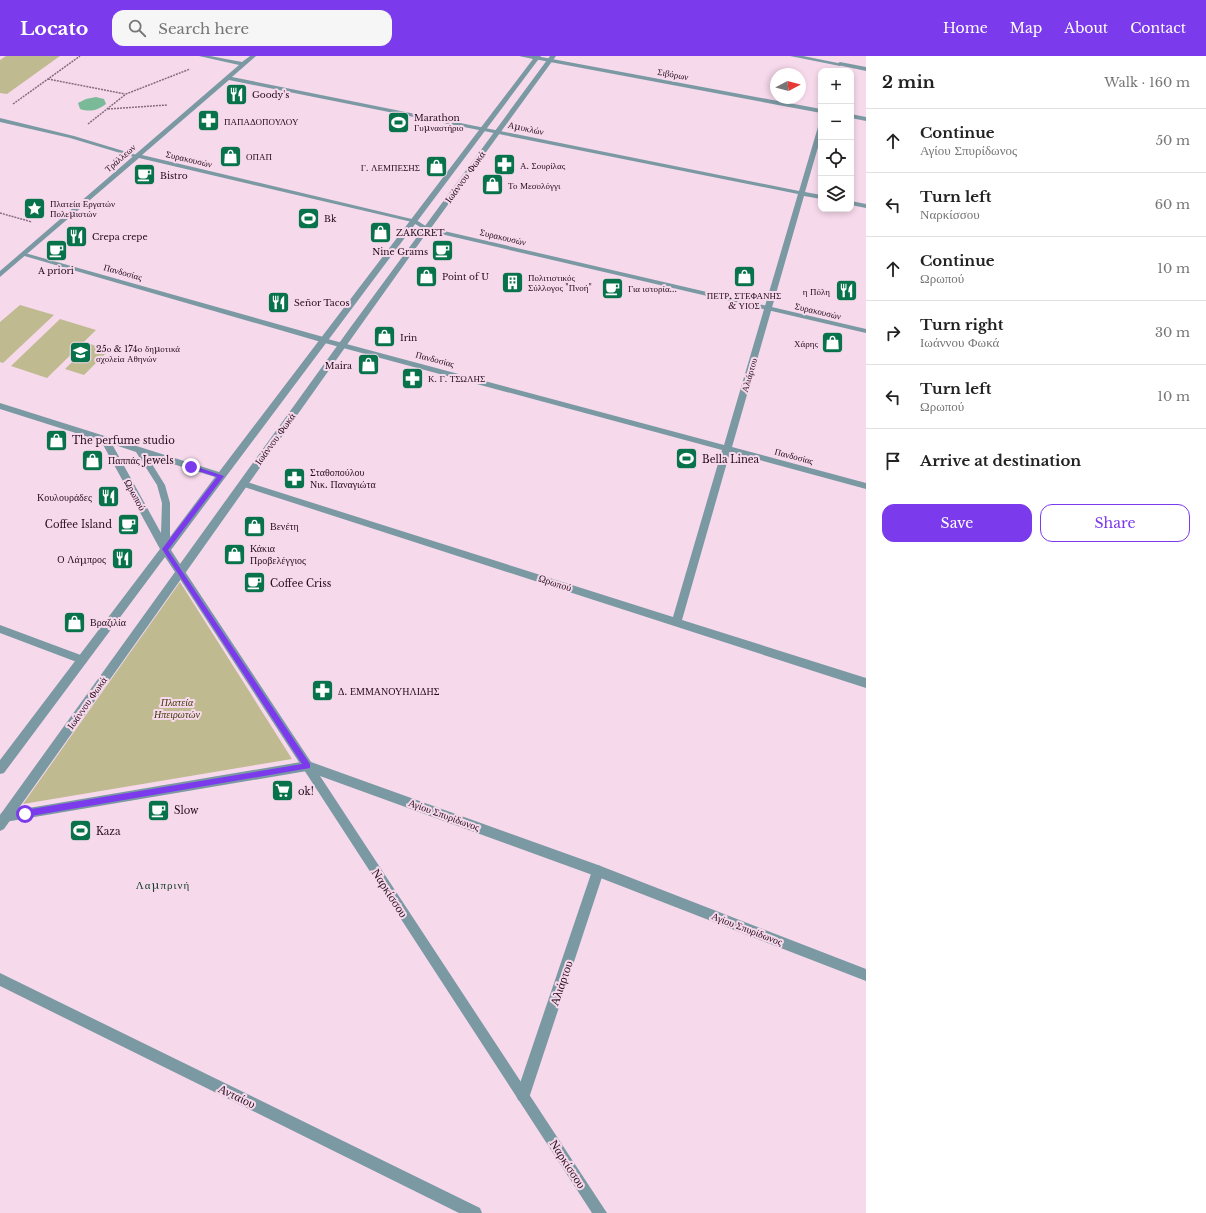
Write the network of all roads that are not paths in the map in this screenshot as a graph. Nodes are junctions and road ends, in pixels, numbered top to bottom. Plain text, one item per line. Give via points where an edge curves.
1 (202, 56) edge
2 (253, 56) edge
3 (522, 56) edge
4 (793, 56) edge
5 (842, 56) edge
6 (537, 57) edge
7 (552, 58) edge
8 (243, 64) junction
9 (840, 64) junction
10 (839, 68) edge
11 (866, 68) edge
12 (227, 78) junction
13 (818, 110) edge
14 (854, 117) edge
15 (866, 119) edge
16 (0, 120) edge
17 (482, 129) junction
18 (497, 132) junction
19 (818, 138) edge
20 (137, 156) junction
21 (802, 194) junction
22 (818, 197) edge
23 (854, 204) edge
24 (866, 206) edge
25 (414, 221) junction
26 (427, 229) junction
27 (23, 254) junction
28 (0, 274) edge
29 (768, 308) junction
30 (866, 331) edge
31 (324, 340) junction
32 (343, 344) junction
33 (0, 406) edge
34 (105, 440) junction
35 (727, 448) junction
36 (139, 450) junction
37 (221, 476) junction
38 (244, 484) junction
39 (866, 486) edge
40 (165, 549) junction
41 (181, 573) junction
42 (676, 622) junction
43 (0, 629) edge
44 (82, 660) junction
45 (866, 683) edge
46 (307, 766) junction
47 (0, 770) edge
48 (3, 821) edge
49 (598, 871) junction
50 (866, 975) edge
51 (0, 979) edge
52 (523, 1095) junction
53 (475, 1213) edge
54 (600, 1213) edge

1 - 8 street
2 - 8 street, Τράλλεων
3 - 6 street, Σιβόρων
4 - 9 street
5 - 9 street
6 - 7 street, Σιβόρων
6 - 17 street, Ιωάννου Φωκά
7 - 13 street, Σιβόρων
7 - 18 street, Ιωάννου Φωκά
8 - 12 street, Τράλλεων
9 - 10 street
9 - 11 street
12 - 17 street, Αμυκλών
12 - 20 street, Τράλλεων
14 - 15 street
16 - 20 street, Συρακουσών
17 - 18 street, Αμυκλών
17 - 25 street, Ιωάννου Φωκά
18 - 21 street, Αμυκλών
18 - 26 street, Ιωάννου Φωκά
19 - 21 street, Αλιάρτου
20 - 25 street, Συρακουσών
20 - 27 street, Τράλλεων
21 - 22 street, Αμυκλών
21 - 29 street, Αλιάρτου
23 - 24 street
25 - 26 street, Συρακουσών
25 - 31 street, Ιωάννου Φωκά
26 - 29 street, Συρακουσών
26 - 32 street, Ιωάννου Φωκά
27 - 28 street, Τράλλεων
27 - 31 street, Πανδοσίας
29 - 30 street, Συρακουσών
29 - 35 street, Αλιάρτου
31 - 32 street, Πανδοσίας
31 - 37 street, Ιωάννου Φωκά
32 - 35 street, Πανδοσίας
32 - 38 street, Ιωάννου Φωκά
33 - 34 street
34 - 36 street
34 - 40 street, Ωρωπού
35 - 39 street, Πανδοσίας
35 - 42 street, Αλιάρτου
36 - 37 street
36 - 40 street via 161,485 166,503
37 - 40 street, Ιωάννου Φωκά
38 - 41 street, Ιωάννου Φωκά
38 - 42 street, Ωρωπού
40 - 41 street, Ωρωπού
40 - 44 street, Ιωάννου Φωκά
41 - 46 street, Ναρκίσσου
41 - 48 street, Ιωάννου Φωκά
42 - 45 street, Ωρωπού
43 - 44 street
44 - 47 street, Ιωάννου Φωκά
46 - 48 street, Αγίου Σπυρίδωνος
46 - 49 street, Αγίου Σπυρίδωνος
46 - 52 street, Ναρκίσσου
49 - 50 street, Αγίου Σπυρίδωνος
49 - 52 street, Αλιάρτου
51 - 53 street, Ανταίου
52 - 54 street, Ναρκίσσου

